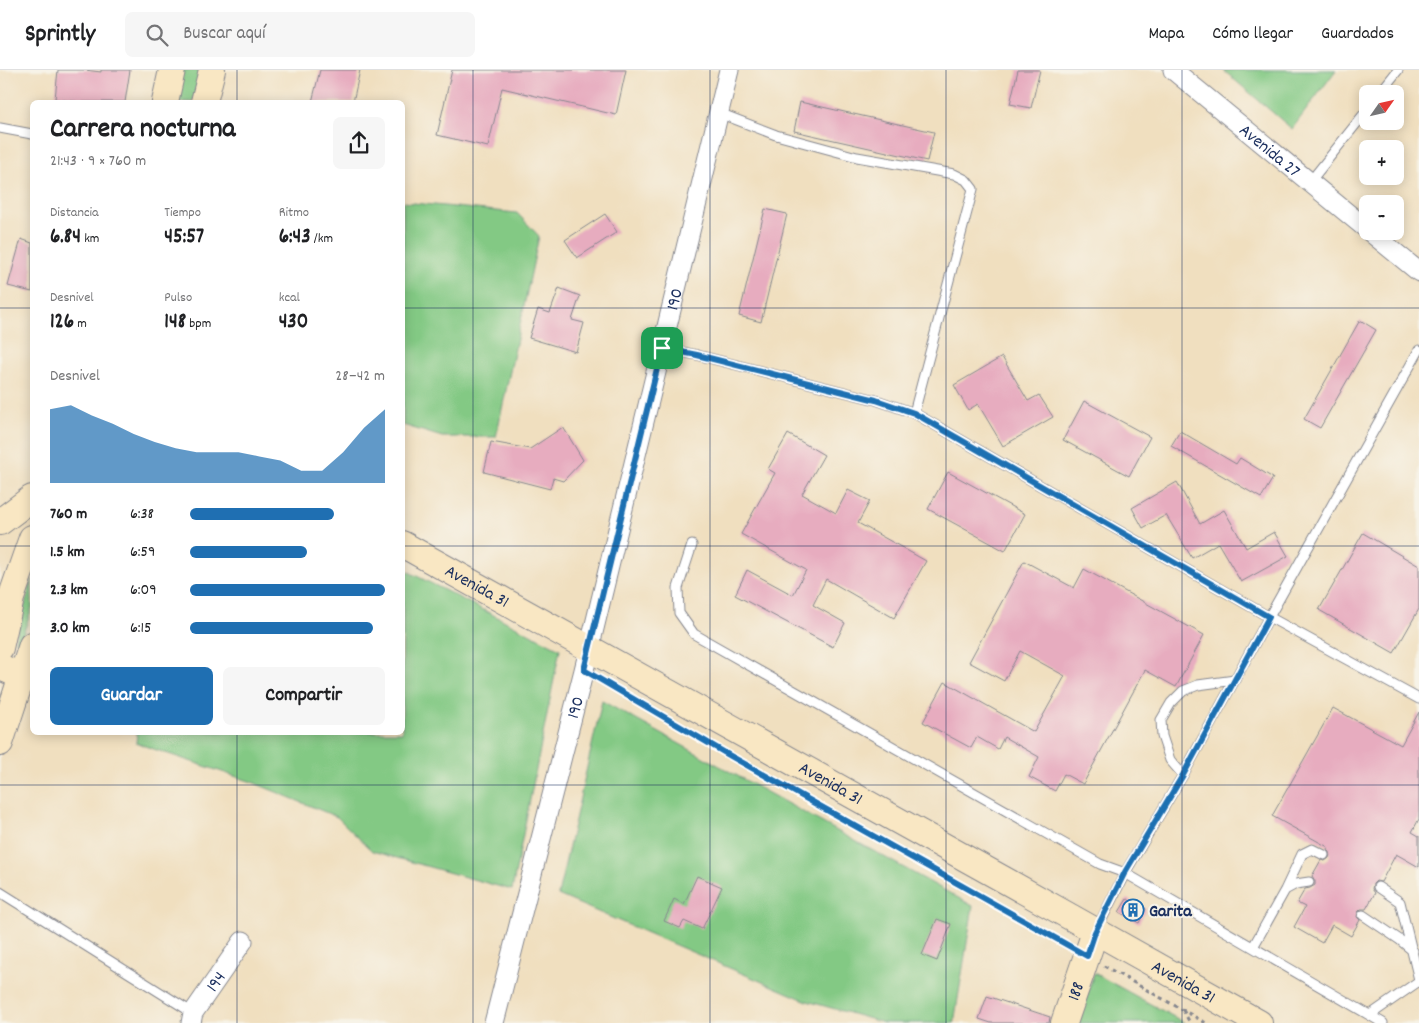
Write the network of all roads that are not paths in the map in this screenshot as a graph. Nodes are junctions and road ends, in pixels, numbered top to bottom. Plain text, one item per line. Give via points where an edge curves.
1 (172, 70) edge
2 (212, 70) edge
3 (730, 70) edge
4 (1173, 70) edge
5 (1398, 70) edge
6 (1386, 85) edge
7 (165, 100) edge
8 (204, 100) edge
9 (719, 114) junction
10 (1359, 120) edge
11 (0, 128) edge
12 (30, 134) edge
13 (1309, 183) junction
14 (1359, 224) edge
15 (1379, 240) edge
16 (1419, 272) edge
17 (662, 348) junction
18 (1419, 350) edge
19 (914, 413) junction
20 (30, 500) edge
21 (0, 522) edge
22 (30, 544) edge
23 (692, 545) dead end
24 (405, 546) edge
25 (1269, 617) junction
26 (0, 648) edge
27 (30, 648) edge
28 (587, 659) junction
29 (11, 672) edge
30 (1235, 680) junction
31 (1419, 699) edge
32 (0, 743) edge
33 (1183, 775) junction
34 (1324, 854) dead end
35 (1125, 872) junction
36 (1309, 882) dead end
37 (1378, 887) dead end
38 (1285, 890) junction
39 (0, 892) edge
40 (1363, 915) dead end
41 (243, 941) dead end
42 (1091, 944) junction
43 (1253, 947) junction
44 (1413, 951) junction
45 (1419, 981) edge
46 (1370, 1015) junction
47 (192, 1018) edge
48 (494, 1023) edge
49 (1064, 1023) edge
50 (1259, 1023) edge
51 (1383, 1023) edge

1 - 7 main road
2 - 8 main road
3 - 9 street, 190
4 - 13 street, Avenida 27
5 - 6 lane
9 - 17 street, 190
9 - 19 lane via 776,135 857,157 954,174 966,180 973,189
10 - 13 lane
11 - 12 lane
13 - 14 street, Avenida 27
15 - 16 street, Avenida 27
17 - 19 lane via 876,400
17 - 28 street, 190
18 - 25 lane
19 - 25 lane
20 - 21 main road
22 - 26 main road via 11,598
23 - 35 lane via 678,588 679,613 694,634 1100,864
24 - 28 main road, Avenida 31
25 - 30 lane
25 - 31 lane
27 - 29 main road
28 - 42 main road, Avenida 31
28 - 48 street, 190
29 - 32 main road
30 - 33 lane
30 - 33 lane via 1183,692 1171,703 1161,720 1162,736 1170,760
33 - 35 lane
34 - 38 lane via 1312,849 1302,854
35 - 42 lane
35 - 43 lane
36 - 38 lane
37 - 44 lane via 1400,902
38 - 43 lane
39 - 47 lane
40 - 44 lane
41 - 47 street, 194
42 - 49 main road, 188
42 - 50 main road, Avenida 31
43 - 46 lane
44 - 45 lane
45 - 46 lane
46 - 51 lane

